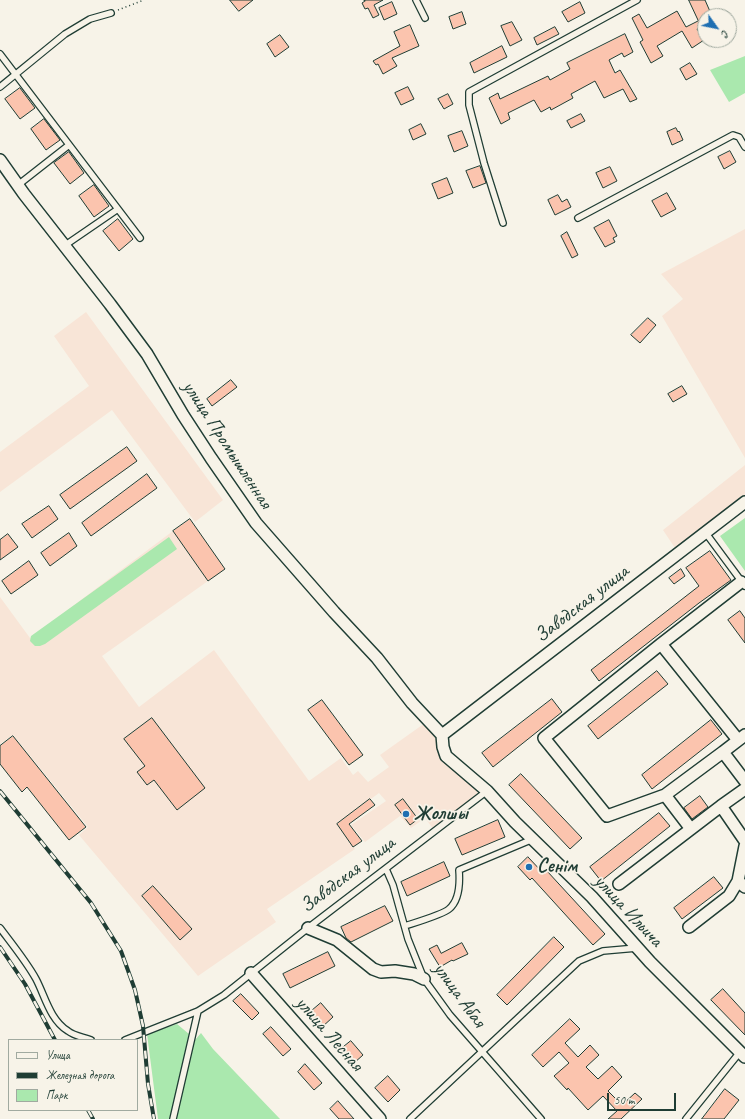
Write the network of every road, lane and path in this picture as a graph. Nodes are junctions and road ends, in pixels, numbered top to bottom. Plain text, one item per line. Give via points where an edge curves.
1 (144, 0) edge
2 (416, 0) edge
3 (637, 0) edge
4 (111, 13) joint
5 (425, 18) dead end
6 (0, 54) edge
7 (15, 75) junction
8 (0, 87) edge
9 (69, 145) junction
10 (745, 147) edge
11 (0, 160) edge
12 (18, 185) junction
13 (118, 209) junction
14 (578, 218) dead end
15 (503, 223) dead end
16 (140, 238) dead end
17 (64, 246) junction
18 (745, 502) edge
19 (705, 532) junction
20 (743, 584) edge
21 (661, 644) junction
22 (442, 735) junction
23 (742, 738) edge
24 (723, 752) junction
25 (745, 781) edge
26 (745, 789) edge
27 (487, 791) junction
28 (665, 794) junction
29 (721, 806) junction
30 (691, 829) junction
31 (533, 839) junction
32 (745, 840) edge
33 (745, 846) edge
34 (386, 869) junction
35 (619, 884) dead end
36 (742, 884) edge
37 (405, 926) junction
38 (689, 927) dead end
39 (0, 928) edge
40 (308, 928) junction
41 (637, 948) junction
42 (251, 973) junction
43 (424, 979) junction
44 (198, 1011) junction
45 (88, 1039) edge
46 (128, 1039) edge
47 (482, 1051) junction
48 (743, 1054) edge
49 (173, 1119) edge
50 (380, 1119) edge
51 (410, 1119) edge
52 (541, 1119) edge
53 (686, 1119) edge

1 - 4 path
2 - 5 lane
3 - 15 lane via 469,92 470,112
4 - 7 lane via 90,19 65,34
6 - 7 lane
7 - 8 lane
7 - 9 lane
9 - 12 lane
9 - 13 lane
10 - 14 lane via 739,137 733,135
11 - 12 street, улица Промышленная
12 - 17 street, улица Промышленная
13 - 16 lane
13 - 17 lane
17 - 22 street, улица Промышленная via 147,354 211,458 256,523
18 - 19 street, Заводская улица
19 - 20 lane
19 - 22 street, Заводская улица
20 - 21 street
21 - 23 street
21 - 28 street via 544,738 607,816
22 - 27 street, улица Ильича via 446,756
23 - 24 street
24 - 25 street
24 - 28 street
26 - 29 street
27 - 31 street, улица Ильича
27 - 34 lane, Заводская улица
28 - 30 street
29 - 30 street
29 - 32 street
30 - 35 street
31 - 37 lane via 459,870 458,892 449,910
31 - 41 street, улица Ильича via 592,897
33 - 36 street
34 - 37 lane, улица Абая
34 - 40 lane, Заводская улица
36 - 38 street
37 - 43 lane, улица Абая
39 - 45 lane via 32,972 50,1011 61,1025 68,1032
40 - 42 lane, Заводская улица
40 - 43 street via 337,940 373,969 381,972 414,974
41 - 47 lane via 603,952 579,961
41 - 48 street, улица Ильича
42 - 44 lane, Заводская улица via 224,995
42 - 50 street, улица Лесная
43 - 47 lane, улица Абая via 450,1016
44 - 46 lane, Заводская улица
44 - 49 lane
47 - 51 lane
47 - 52 lane, улица Абая
48 - 53 lane

